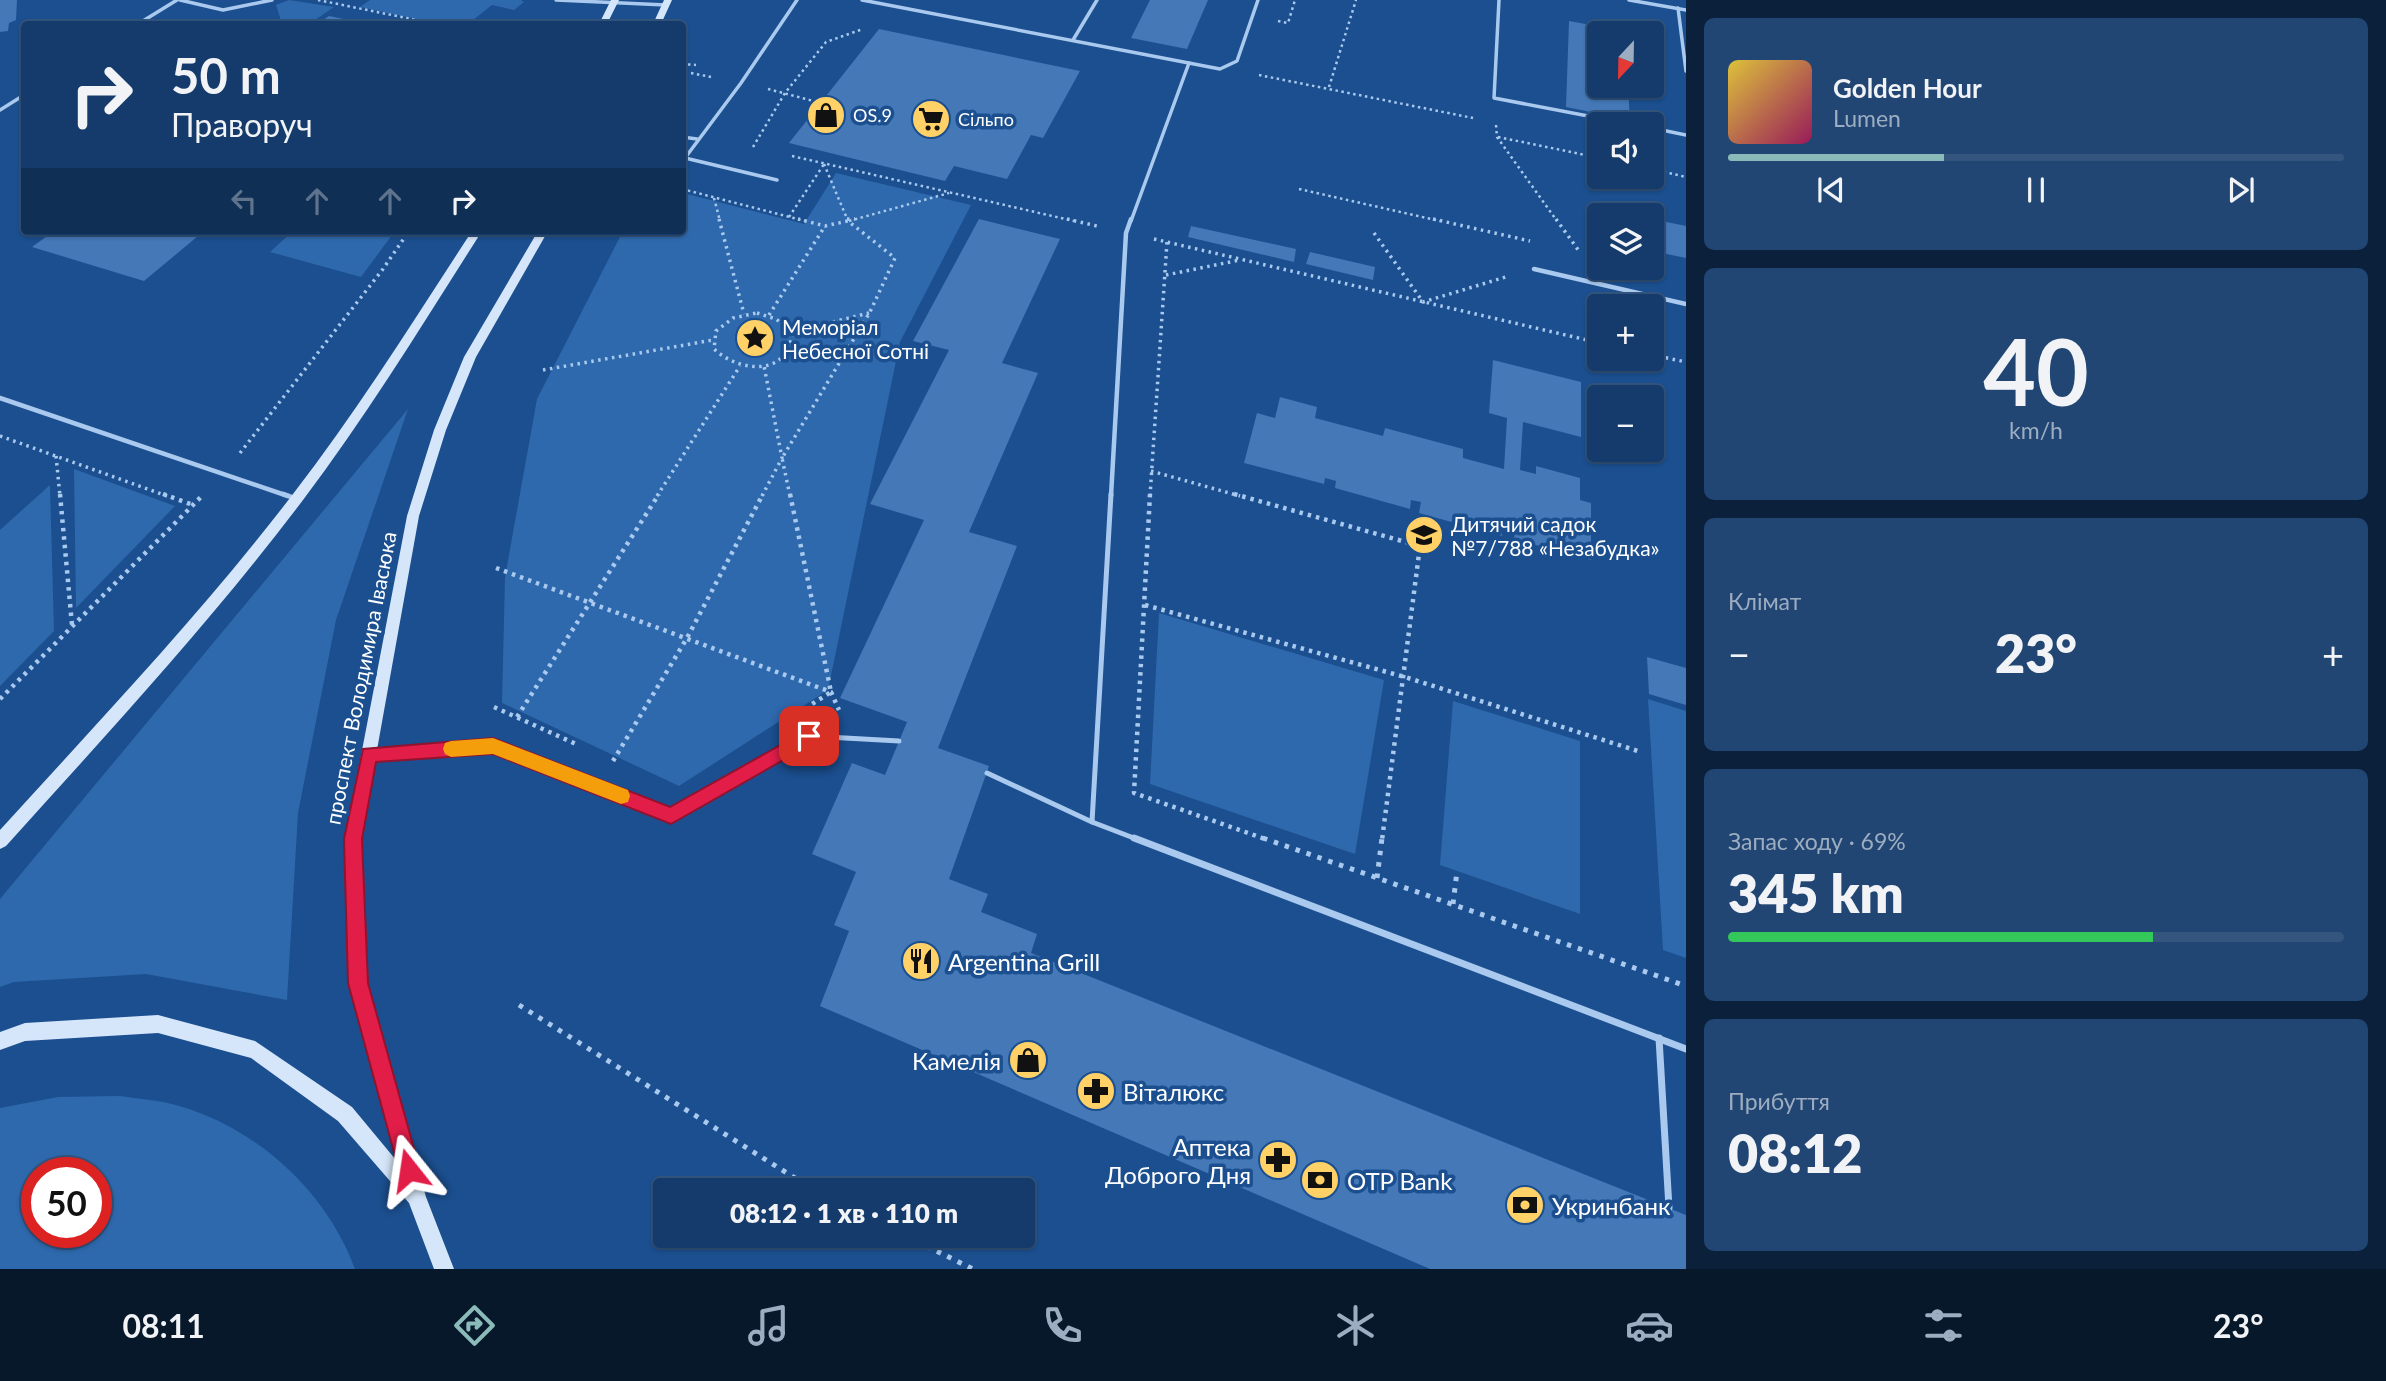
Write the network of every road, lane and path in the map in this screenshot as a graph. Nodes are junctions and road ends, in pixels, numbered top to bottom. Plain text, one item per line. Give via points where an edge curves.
1 (179, 0) edge
2 (272, 0) edge
3 (318, 0) edge
4 (556, 0) edge
5 (797, 0) edge
6 (862, 0) edge
7 (909, 0) edge
8 (1097, 0) edge
9 (1258, 0) edge
10 (1356, 0) edge
11 (1499, 0) edge
12 (1629, 0) edge
13 (615, 1) edge
14 (667, 2) edge
15 (892, 5) junction
16 (903, 8) junction
17 (1678, 8) junction
18 (1686, 10) edge
19 (143, 21) edge
20 (421, 21) edge
21 (605, 21) edge
22 (658, 21) edge
23 (1073, 40) junction
24 (1189, 63) junction
25 (686, 64) edge
26 (696, 65) dead end
27 (1220, 69) junction
28 (1686, 71) edge
29 (1329, 87) junction
30 (21, 97) edge
31 (0, 110) edge
32 (1587, 116) edge
33 (1484, 120) dead end
34 (1496, 122) dead end
35 (1664, 130) edge
36 (1686, 135) edge
37 (1497, 137) junction
38 (686, 138) edge
39 (697, 139) junction
40 (763, 149) dead end
41 (788, 155) dead end
42 (1587, 155) edge
43 (686, 156) edge
44 (686, 158) edge
45 (824, 163) junction
46 (1664, 172) edge
47 (1686, 177) edge
48 (777, 180) dead end
49 (1299, 189) dead end
50 (686, 190) edge
51 (952, 193) junction
52 (714, 198) junction
53 (789, 217) junction
54 (848, 221) junction
55 (825, 226) junction
56 (1126, 233) junction
57 (1374, 233) dead end
58 (474, 235) edge
59 (541, 235) edge
60 (1167, 242) junction
61 (1540, 244) dead end
62 (1567, 250) dead end
63 (1242, 260) junction
64 (1534, 269) joint
65 (1166, 275) junction
66 (1423, 302) junction
67 (1686, 304) edge
68 (870, 312) junction
69 (744, 314) junction
70 (769, 315) junction
71 (792, 332) junction
72 (1587, 339) edge
73 (713, 340) junction
74 (1664, 357) edge
75 (1686, 362) edge
76 (740, 366) junction
77 (764, 366) junction
78 (543, 370) dead end
79 (0, 398) edge
80 (0, 436) edge
81 (56, 456) junction
82 (782, 458) junction
83 (1151, 471) junction
84 (297, 499) junction
85 (193, 505) dead end
86 (496, 568) dead end
87 (590, 603) junction
88 (1145, 604) junction
89 (72, 626) dead end
90 (687, 638) junction
91 (1405, 677) junction
92 (831, 692) junction
93 (516, 718) dead end
94 (851, 738) junction
95 (899, 741) dead end
96 (1641, 752) dead end
97 (369, 755) junction
98 (613, 761) dead end
99 (987, 773) dead end
100 (1092, 822) junction
101 (0, 841) edge
102 (1457, 871) dead end
103 (1377, 878) junction
104 (1453, 904) junction
105 (1686, 986) edge
106 (519, 1005) dead end
107 (1659, 1038) junction
108 (0, 1041) edge
109 (1686, 1049) edge
110 (795, 1178) edge
111 (416, 1197) junction
112 (1669, 1208) dead end
113 (930, 1248) edge
114 (444, 1269) edge
115 (973, 1269) edge

1 - 2 lane via 223,10
1 - 19 lane
3 - 20 path
4 - 13 lane
5 - 39 lane
6 - 15 lane
7 - 16 lane
8 - 23 lane
9 - 27 lane via 1237,61
10 - 29 path
11 - 32 lane via 1494,98
12 - 17 lane
13 - 14 lane
13 - 21 main road
14 - 22 main road
15 - 16 lane
15 - 40 path via 877,24 826,42 751,146
16 - 23 lane
17 - 18 lane
17 - 28 lane
23 - 24 lane
24 - 27 lane
24 - 56 lane
25 - 26 path
27 - 29 path
29 - 33 path
30 - 31 lane
34 - 37 path
35 - 36 lane
37 - 42 path
37 - 62 path via 1581,253
38 - 39 lane
39 - 43 lane
41 - 45 path
44 - 48 lane
45 - 51 path
45 - 53 path
45 - 54 path
46 - 47 path
49 - 61 path
50 - 52 path
51 - 54 path
51 - 56 path
52 - 53 path
52 - 69 path
53 - 55 path
54 - 55 path
54 - 68 path via 895,258
55 - 70 path
56 - 60 path
56 - 100 lane
57 - 66 path
58 - 84 main road
59 - 97 main road, проспект Володимира Івасюка via 470,357 440,430 413,516
60 - 63 path
60 - 65 path
63 - 65 path
63 - 66 path
64 - 66 path
64 - 67 lane
65 - 83 path
66 - 72 path
68 - 71 path
68 - 82 path
69 - 70 path
69 - 73 path via 723,324
70 - 71 path
71 - 77 path via 791,349
73 - 76 path via 719,356
73 - 78 path
74 - 75 path
76 - 77 path
76 - 87 path
77 - 82 path
79 - 84 lane
80 - 81 path
81 - 85 path
81 - 89 path
82 - 90 path
82 - 92 path
83 - 88 path
83 - 91 path via 1420,546
84 - 101 main road via 137,690
86 - 87 path
87 - 90 path
87 - 93 path
88 - 91 path
88 - 103 path via 1134,793
90 - 92 path
90 - 98 path
91 - 96 path
91 - 103 path
92 - 94 path
94 - 95 lane
94 - 97 lane via 809,736 671,816 493,746
97 - 111 main road, проспект Володимира Івасюка via 353,839 358,983
99 - 100 lane
100 - 107 lane
102 - 104 path
103 - 104 path
104 - 105 path
106 - 110 path
107 - 109 lane
107 - 112 lane
108 - 111 main road via 25,1032 158,1024 255,1049 345,1114
111 - 114 main road
113 - 115 path

